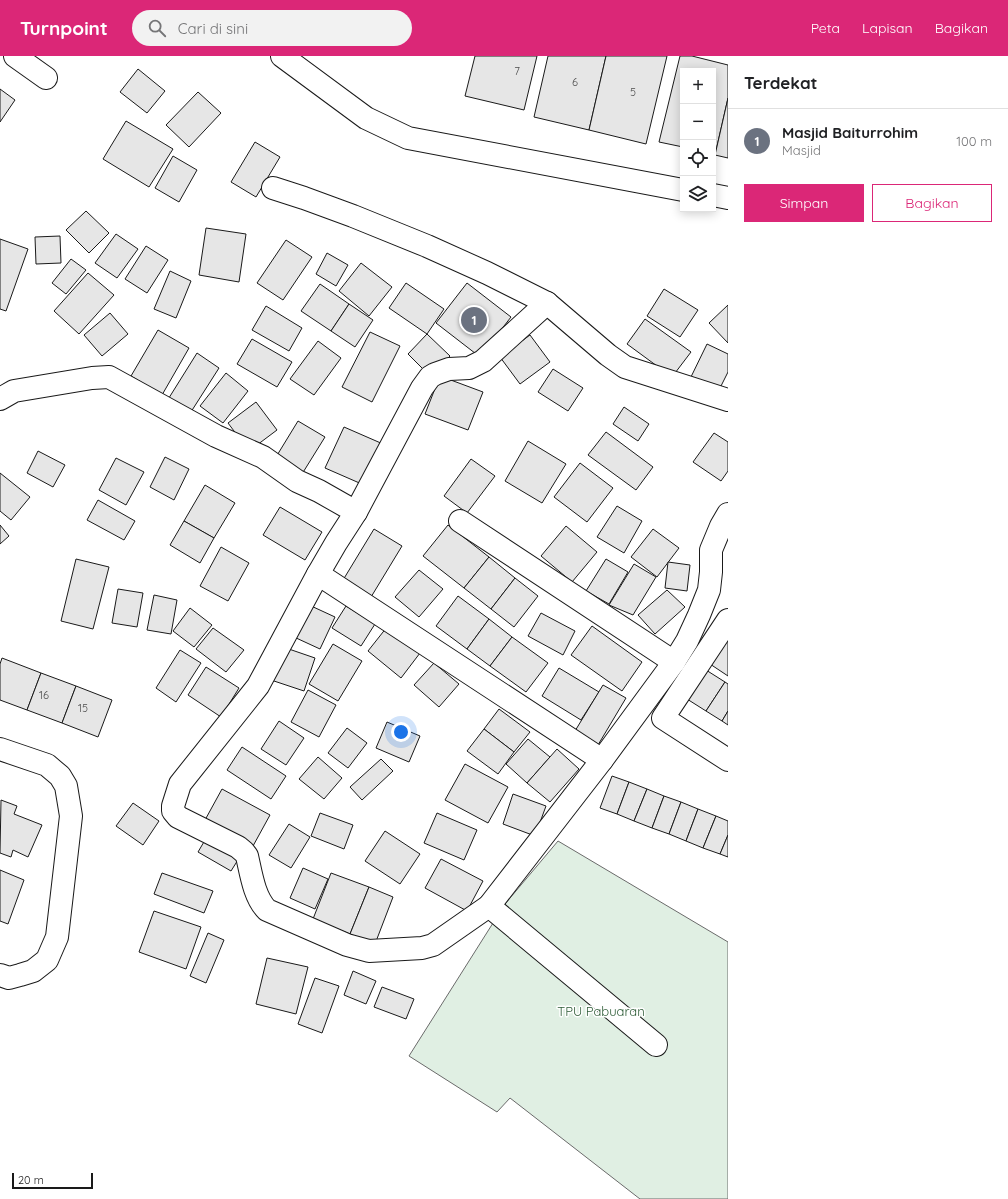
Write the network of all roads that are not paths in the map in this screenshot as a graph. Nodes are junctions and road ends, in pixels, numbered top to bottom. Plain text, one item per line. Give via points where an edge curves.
1 (15, 56) edge
2 (282, 56) edge
3 (46, 78) dead end
4 (273, 188) dead end
5 (680, 189) edge
6 (716, 196) edge
7 (728, 198) edge
8 (547, 303) junction
9 (0, 399) edge
10 (728, 400) edge
11 (356, 512) junction
12 (728, 514) edge
13 (460, 521) dead end
14 (318, 574) junction
15 (728, 620) edge
16 (674, 662) junction
17 (0, 749) edge
18 (602, 760) junction
19 (728, 760) edge
20 (490, 906) junction
21 (0, 975) edge
22 (656, 1045) dead end

1 - 3 street
2 - 5 street via 366,118 408,138
4 - 8 street via 427,246
6 - 7 street
8 - 10 street via 625,367
8 - 11 street via 483,361 469,368 449,369 430,377
9 - 11 street via 14,391 109,377 216,436 263,457 297,481
11 - 14 street
12 - 16 street via 711,550 709,590 690,634
13 - 16 street
14 - 18 street
14 - 20 street via 258,686 180,784 173,812 244,852 258,899 267,910 347,945 369,951 428,947
15 - 19 street via 663,718
16 - 18 street
17 - 21 street via 47,765 60,776 66,786 71,816 57,937 47,960 33,971 9,978
18 - 20 street
20 - 22 street

